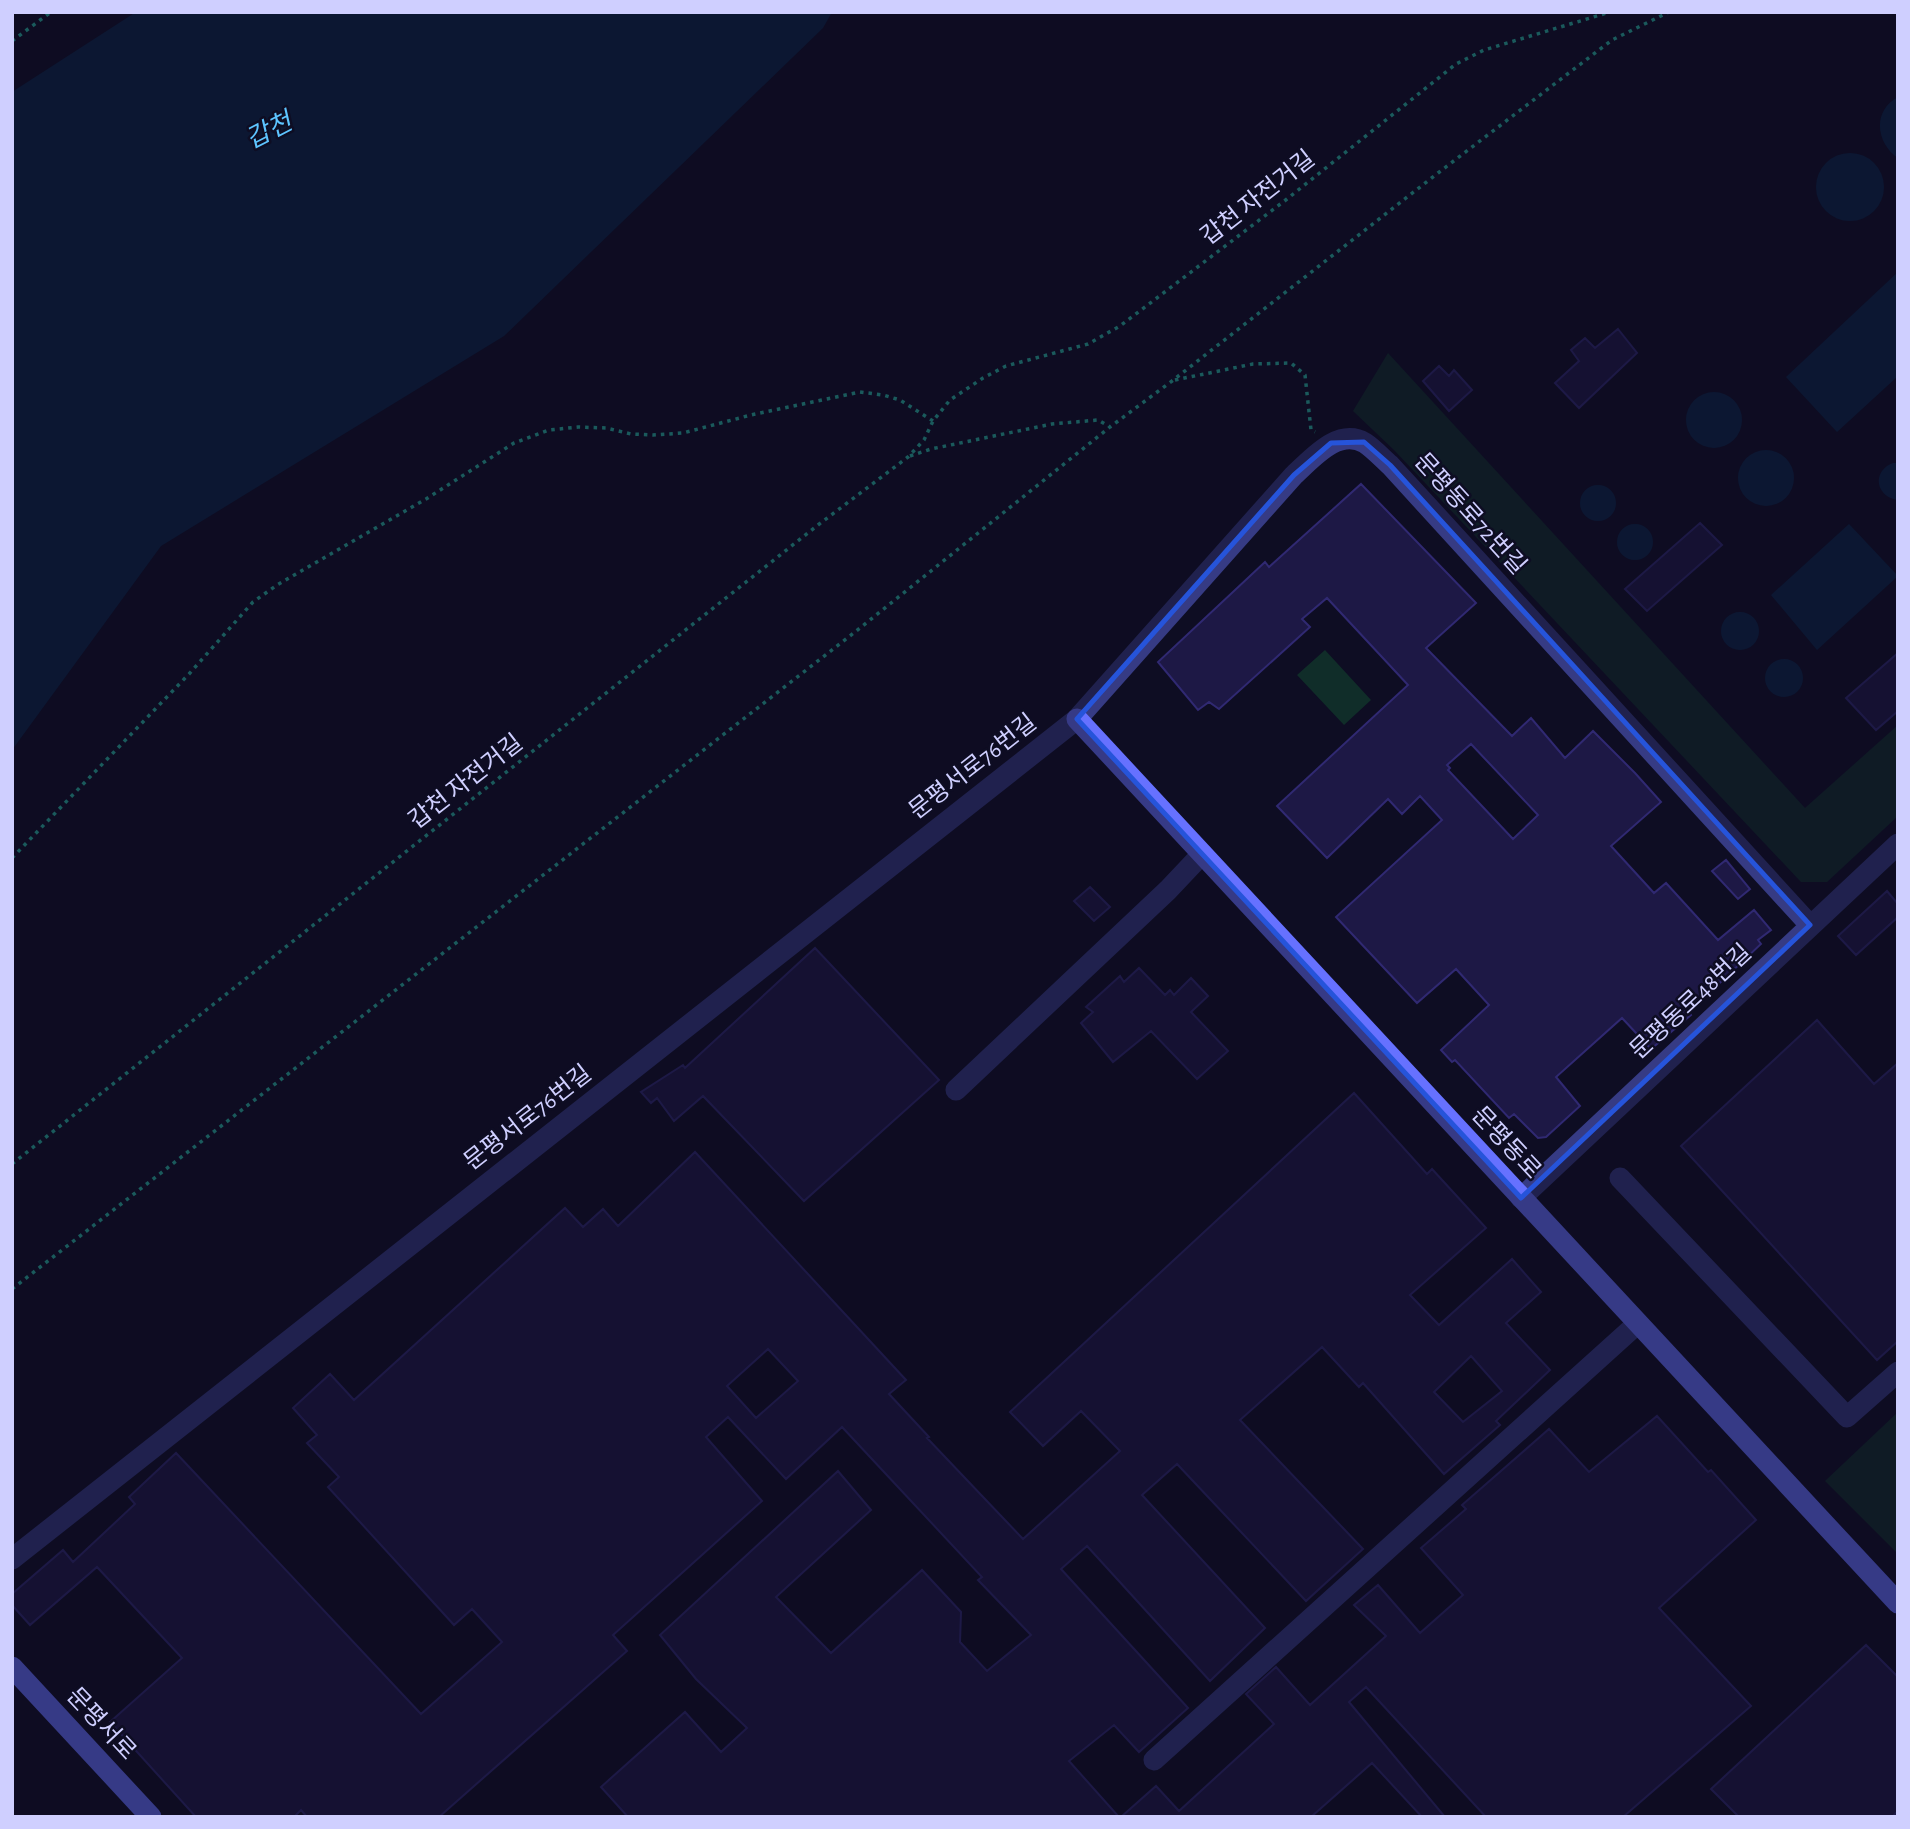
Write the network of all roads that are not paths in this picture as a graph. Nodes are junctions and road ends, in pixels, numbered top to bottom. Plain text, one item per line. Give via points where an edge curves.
1 (1077, 719) junction
2 (1898, 844) edge
3 (1202, 854) junction
4 (1810, 925) junction
5 (956, 1090) dead end
6 (1620, 1178) dead end
7 (1521, 1198) junction
8 (1637, 1324) junction
9 (1898, 1372) edge
10 (12, 1559) edge
11 (1898, 1603) edge
12 (12, 1667) edge
13 (1154, 1760) dead end
14 (152, 1817) edge

1 - 3 main road, 문평동로
1 - 4 street, 문평동로72번길 via 1294,475 1331,443 1364,442
1 - 10 street, 문평서로76번길
2 - 4 street, 문평동로48번길
3 - 5 street
3 - 7 main road, 문평동로
4 - 7 street, 문평동로48번길
6 - 9 street via 1847,1417
7 - 8 main road, 문평동로
8 - 11 main road, 문평동로
8 - 13 street
12 - 14 main road, 문평서로

